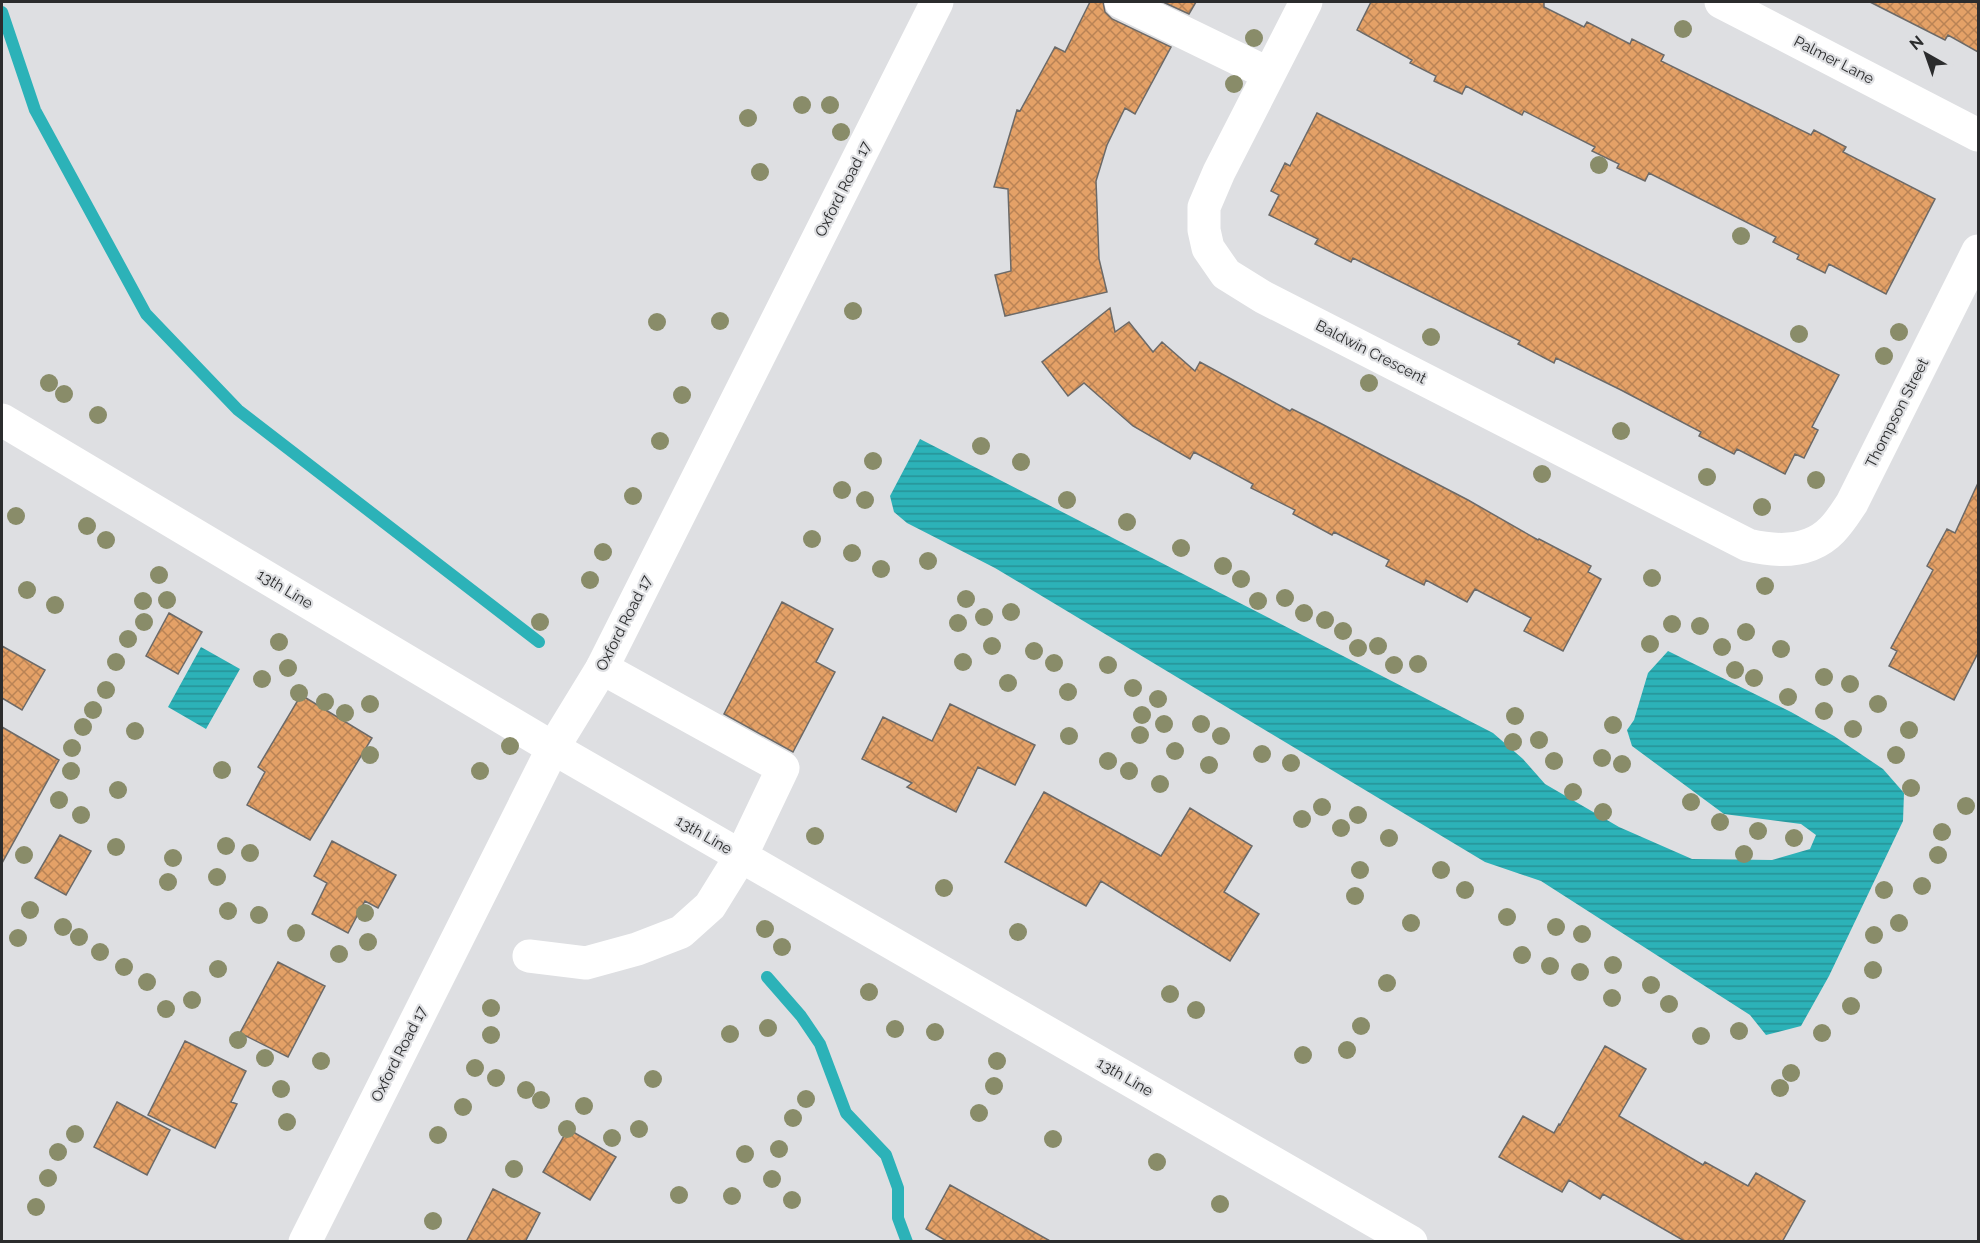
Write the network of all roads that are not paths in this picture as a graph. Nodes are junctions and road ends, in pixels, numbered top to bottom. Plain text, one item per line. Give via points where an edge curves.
1 (937, 2) edge
2 (1121, 2) edge
3 (1306, 2) edge
4 (1721, 2) edge
5 (1269, 75) junction
6 (1978, 135) edge
7 (1978, 251) edge
8 (2, 420) edge
9 (1791, 550) joint
10 (602, 668) junction
11 (553, 748) junction
12 (741, 856) junction
13 (529, 956) dead end
14 (305, 1242) edge
15 (1411, 1242) edge

1 - 10 main road, Oxford Road 17
2 - 5 main road
3 - 5 main road, Baldwin Crescent
4 - 6 main road, Palmer Lane
5 - 9 main road, Baldwin Crescent via 1204,207 1208,248 1226,274 1263,297 1748,545
7 - 9 main road, Thompson Street via 1852,503 1832,531 1814,543
8 - 11 main road, 13th Line
10 - 11 main road, Oxford Road 17
10 - 12 main road via 783,768
11 - 12 main road, 13th Line
11 - 14 main road, Oxford Road 17
12 - 13 main road via 710,906 681,932 586,963
12 - 15 main road, 13th Line

